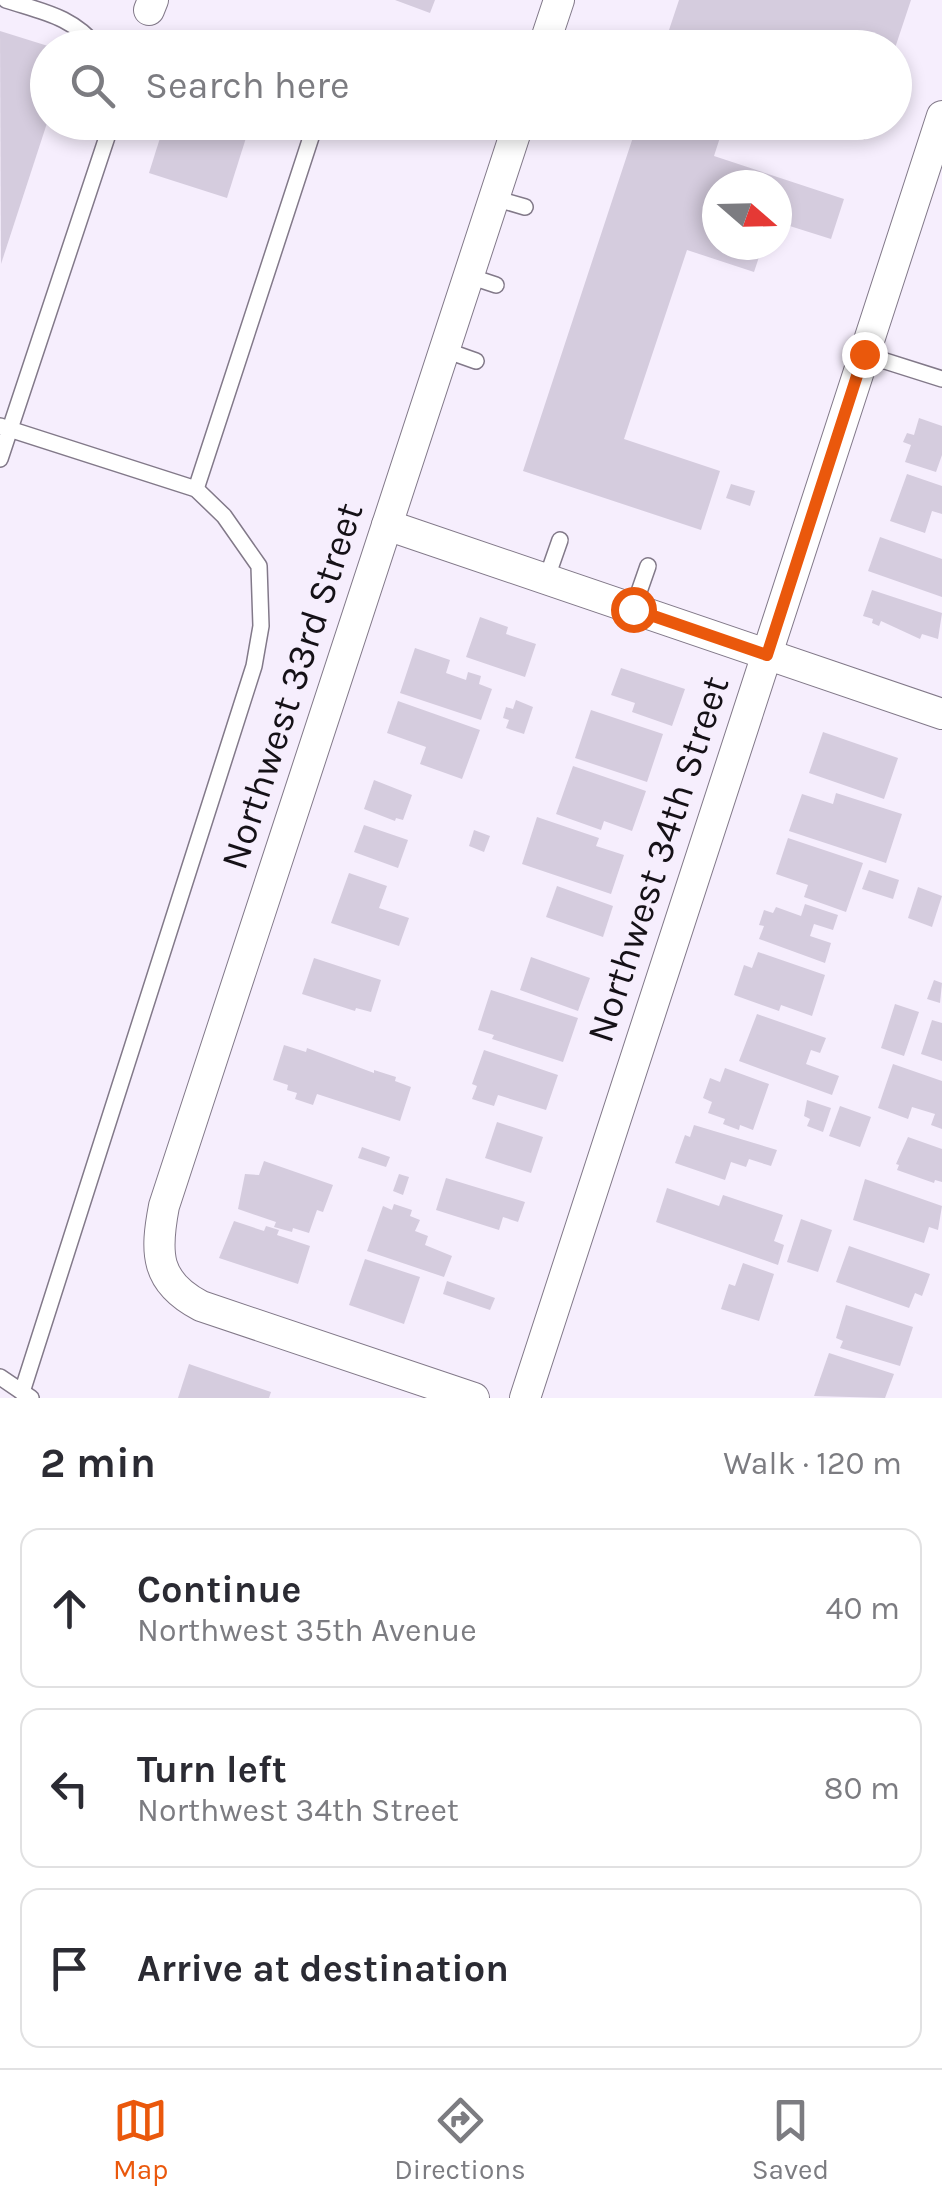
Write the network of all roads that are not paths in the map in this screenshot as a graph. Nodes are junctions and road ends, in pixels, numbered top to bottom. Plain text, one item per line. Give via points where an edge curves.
1 (6, 0) edge
2 (558, 0) edge
3 (83, 30) edge
4 (556, 30) edge
5 (942, 116) edge
6 (106, 140) edge
7 (310, 140) edge
8 (525, 140) edge
9 (494, 198) junction
10 (525, 208) dead end
11 (445, 350) junction
12 (864, 354) junction
13 (476, 360) dead end
14 (942, 379) edge
15 (5, 427) edge
16 (0, 459) edge
17 (196, 489) junction
18 (387, 525) junction
19 (560, 540) dead end
20 (648, 566) dead end
21 (546, 580) junction
22 (633, 609) junction
23 (767, 655) junction
24 (942, 714) edge
25 (0, 1377) edge
26 (439, 1393) edge
27 (27, 1395) edge
28 (474, 1398) edge
29 (525, 1398) edge

1 - 3 lane
2 - 4 street
5 - 12 street, Northwest 34th Street
6 - 15 lane
7 - 17 lane
8 - 9 street, Northwest 33rd Street
9 - 10 lane
9 - 11 street, Northwest 33rd Street via 482,281
11 - 13 lane
11 - 18 street, Northwest 33rd Street
12 - 14 lane
12 - 23 street, Northwest 34th Street
15 - 16 lane
15 - 17 lane
17 - 27 lane via 259,566 254,666
18 - 21 street
18 - 26 street, Northwest 33rd Street via 164,1206 159,1240 165,1278 187,1299
19 - 21 lane
20 - 22 lane
21 - 22 street
22 - 23 street
23 - 24 street
23 - 29 street, Northwest 34th Street
25 - 27 lane
26 - 28 street

